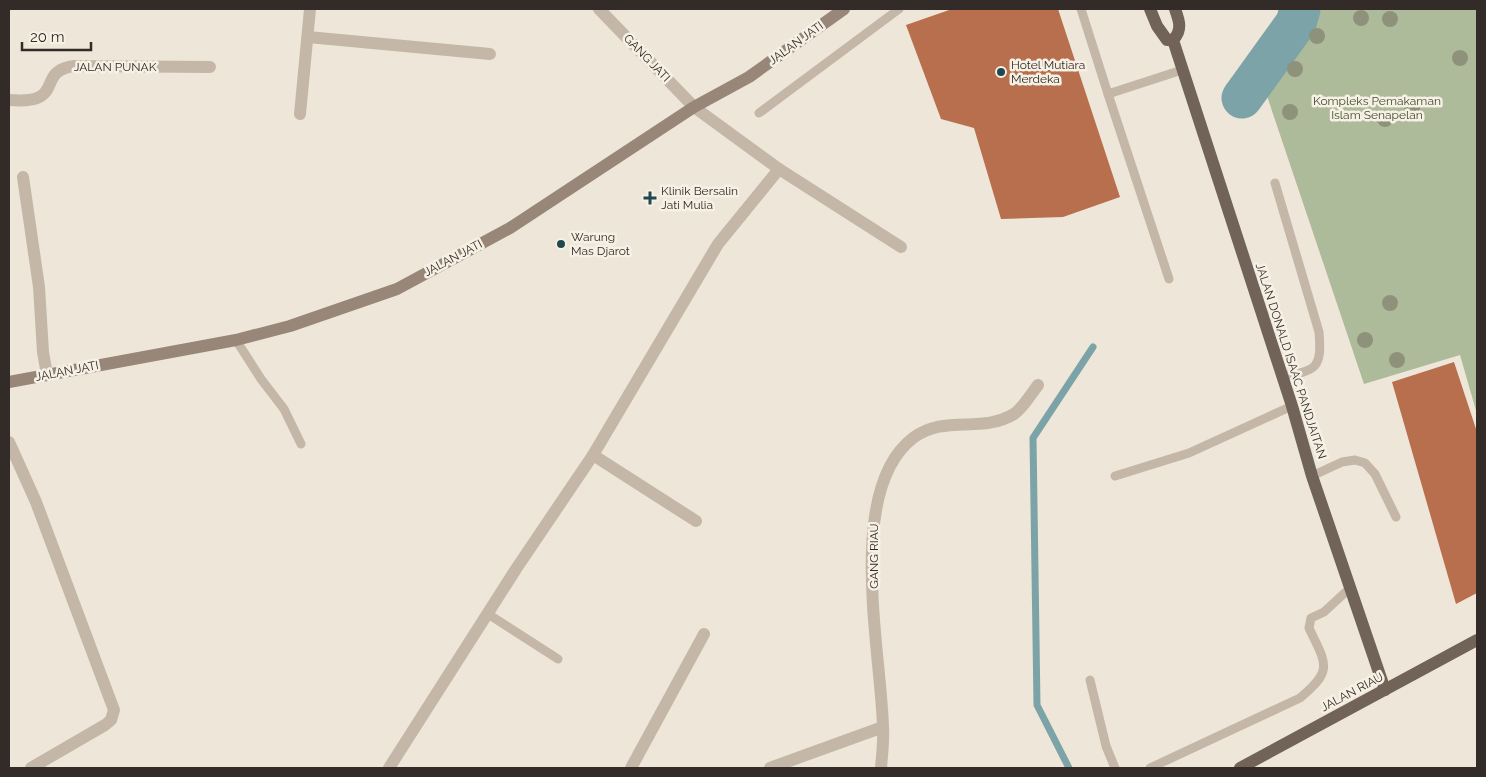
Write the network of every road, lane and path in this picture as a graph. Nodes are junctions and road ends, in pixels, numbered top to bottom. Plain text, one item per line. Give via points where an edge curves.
1 (310, 9) edge
2 (599, 9) edge
3 (844, 9) edge
4 (899, 9) edge
5 (1080, 9) edge
6 (1150, 9) edge
7 (1175, 9) edge
8 (308, 37) junction
9 (1173, 40) junction
10 (490, 54) dead end
11 (210, 67) dead end
12 (1182, 70) junction
13 (1108, 94) junction
14 (9, 100) edge
15 (694, 107) junction
16 (759, 113) dead end
17 (300, 114) dead end
18 (780, 170) junction
19 (23, 176) dead end
20 (1275, 183) dead end
21 (902, 247) dead end
22 (1169, 279) dead end
23 (236, 340) junction
24 (47, 375) junction
25 (1282, 376) junction
26 (9, 382) edge
27 (1038, 385) dead end
28 (1292, 406) junction
29 (9, 442) edge
30 (301, 444) dead end
31 (593, 455) junction
32 (1115, 476) dead end
33 (1312, 476) junction
34 (1396, 518) dead end
35 (696, 521) dead end
36 (1350, 588) junction
37 (488, 614) junction
38 (704, 634) dead end
39 (1477, 640) edge
40 (558, 659) dead end
41 (1090, 680) dead end
42 (1385, 690) junction
43 (883, 727) junction
44 (31, 768) edge
45 (389, 768) edge
46 (631, 768) edge
47 (770, 768) edge
48 (881, 768) edge
49 (1116, 768) edge
50 (1150, 768) edge
51 (1240, 768) edge

1 - 8 street
2 - 15 street, GANG JATI
3 - 15 main road, JALAN JATI via 749,77
4 - 16 lane
5 - 13 lane
6 - 9 main road, JALAN DONALD ISAAC PANDJAITAN via 1163,36
7 - 9 main road, JALAN DONALD ISAAC PANDJAITAN via 1180,28
8 - 10 street
8 - 17 street
9 - 12 main road, JALAN DONALD ISAAC PANDJAITAN
11 - 14 street, JALAN PUNAK via 61,68 54,74 46,94 36,100
12 - 13 lane
12 - 25 main road, JALAN DONALD ISAAC PANDJAITAN
13 - 22 lane
15 - 18 street, GANG JATI
15 - 23 main road, JALAN JATI via 510,228 397,289 290,326
18 - 21 street, GANG JATI
18 - 31 street via 718,244
19 - 24 street via 39,287
20 - 25 lane via 1319,332 1320,347 1318,362 1308,372
23 - 24 main road, JALAN JATI
23 - 30 lane via 284,409
24 - 26 main road, JALAN JATI
25 - 28 main road, JALAN DONALD ISAAC PANDJAITAN
27 - 43 street, GANG RIAU via 1016,413 1001,420 980,425 951,424 929,429 912,439 893,461 883,482 874,518 872,570
28 - 32 lane via 1189,453
28 - 33 main road, JALAN DONALD ISAAC PANDJAITAN
29 - 44 street via 36,502 114,710 111,720 105,725
31 - 35 street
31 - 37 street
33 - 34 lane via 1342,462 1365,462
33 - 36 main road, JALAN DONALD ISAAC PANDJAITAN
36 - 42 main road, JALAN DONALD ISAAC PANDJAITAN
36 - 50 lane via 1324,612 1311,618 1309,628 1325,663 1316,684 1300,698
37 - 40 lane
37 - 45 street
38 - 46 street
39 - 42 main road, JALAN RIAU
41 - 49 lane via 1106,746
42 - 51 main road, JALAN RIAU
43 - 47 street
43 - 48 street, GANG RIAU

